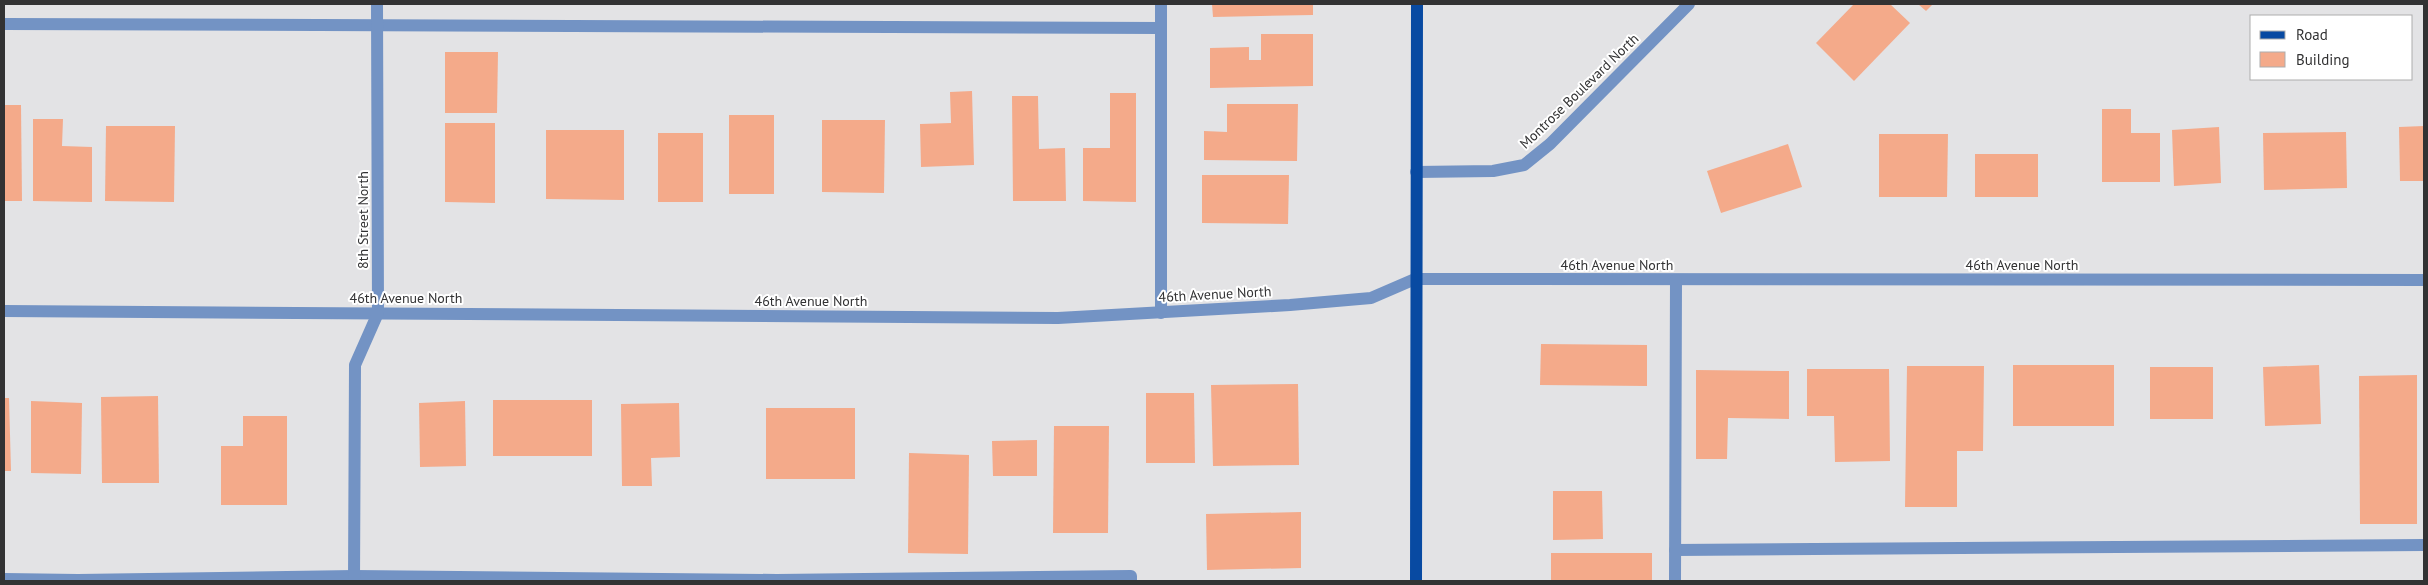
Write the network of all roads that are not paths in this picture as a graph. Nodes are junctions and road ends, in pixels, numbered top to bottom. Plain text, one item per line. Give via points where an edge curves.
1 (377, 4) edge
2 (1161, 4) edge
3 (1417, 4) edge
4 (1689, 4) edge
5 (4, 24) edge
6 (377, 25) junction
7 (1161, 28) junction
8 (1416, 172) junction
9 (1415, 279) junction
10 (1676, 280) junction
11 (2424, 280) edge
12 (4, 311) edge
13 (378, 312) junction
14 (1161, 312) junction
15 (2424, 545) edge
16 (1675, 550) junction
17 (4, 578) edge
18 (354, 579) edge
19 (1131, 581) edge
20 (1416, 581) edge
21 (1675, 581) edge

1 - 6 street, 8th Street North
2 - 7 street
3 - 8 main road
4 - 8 street, Montrose Boulevard North via 1550,144 1524,165 1493,171
5 - 6 street
6 - 7 street
6 - 13 street, 8th Street North
7 - 14 street
8 - 9 main road
9 - 10 street, 46th Avenue North
9 - 14 street, 46th Avenue North via 1371,298
9 - 20 main road
10 - 11 street, 46th Avenue North
10 - 16 street
12 - 13 street, 46th Avenue North
13 - 14 street, 46th Avenue North via 1058,318
13 - 18 street, 8th Street North via 355,365
15 - 16 street
16 - 21 street
17 - 18 street
18 - 19 street via 777,580 1131,576

